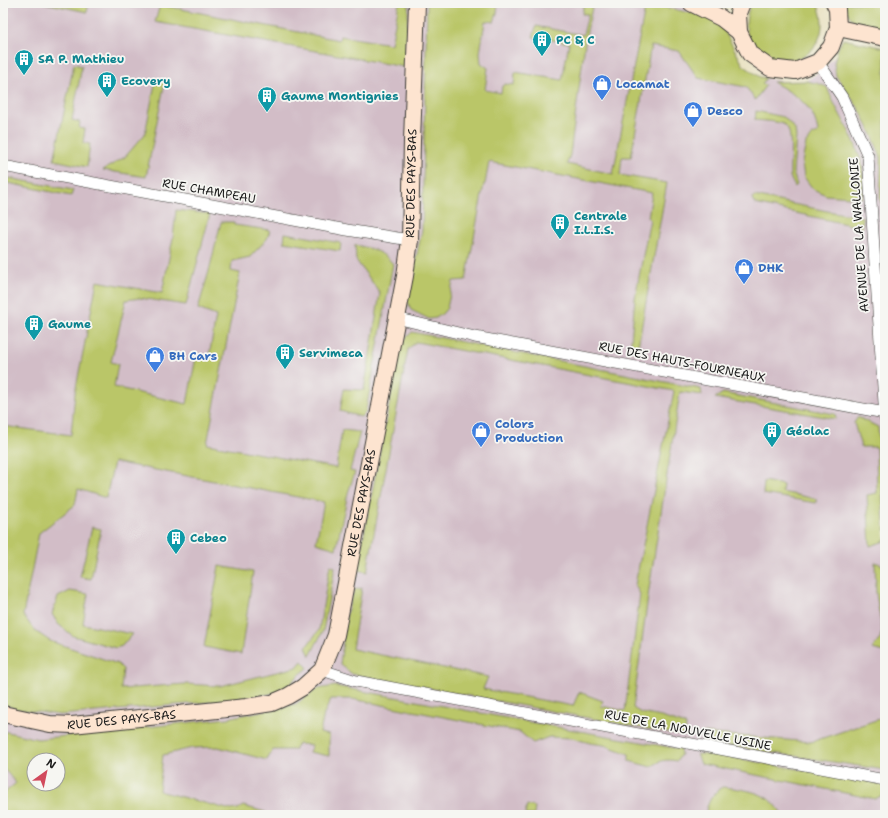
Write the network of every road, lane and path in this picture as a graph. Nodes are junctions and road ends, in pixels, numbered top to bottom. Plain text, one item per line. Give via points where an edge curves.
1 (417, 3) edge
2 (691, 3) edge
3 (742, 3) edge
4 (834, 3) edge
5 (838, 28) junction
6 (738, 32) junction
7 (885, 38) edge
8 (818, 62) junction
9 (3, 166) edge
10 (410, 240) junction
11 (396, 318) junction
12 (885, 413) edge
13 (885, 418) edge
14 (322, 670) junction
15 (3, 714) edge
16 (885, 780) edge

1 - 10 street, RUE DES PAYS-BAS
2 - 6 street via 721,18
3 - 6 street via 738,13
4 - 5 street via 837,9
5 - 7 street
5 - 8 street via 831,47
6 - 8 street via 750,54 770,68 795,71
8 - 12 street, AVENUE DE LA WALLONIE via 842,97 868,156
9 - 10 street, RUE CHAMPEAU
10 - 11 street, RUE DES PAYS-BAS
11 - 12 street, RUE DES HAUTS-FOURNEAUX via 475,337
11 - 14 street, RUE DES PAYS-BAS via 336,635
12 - 13 street, AVENUE DE LA WALLONIE
14 - 15 street, RUE DES PAYS-BAS via 288,696 272,703 246,707 72,725 50,724
14 - 16 street, RUE DE LA NOUVELLE USINE via 356,681

